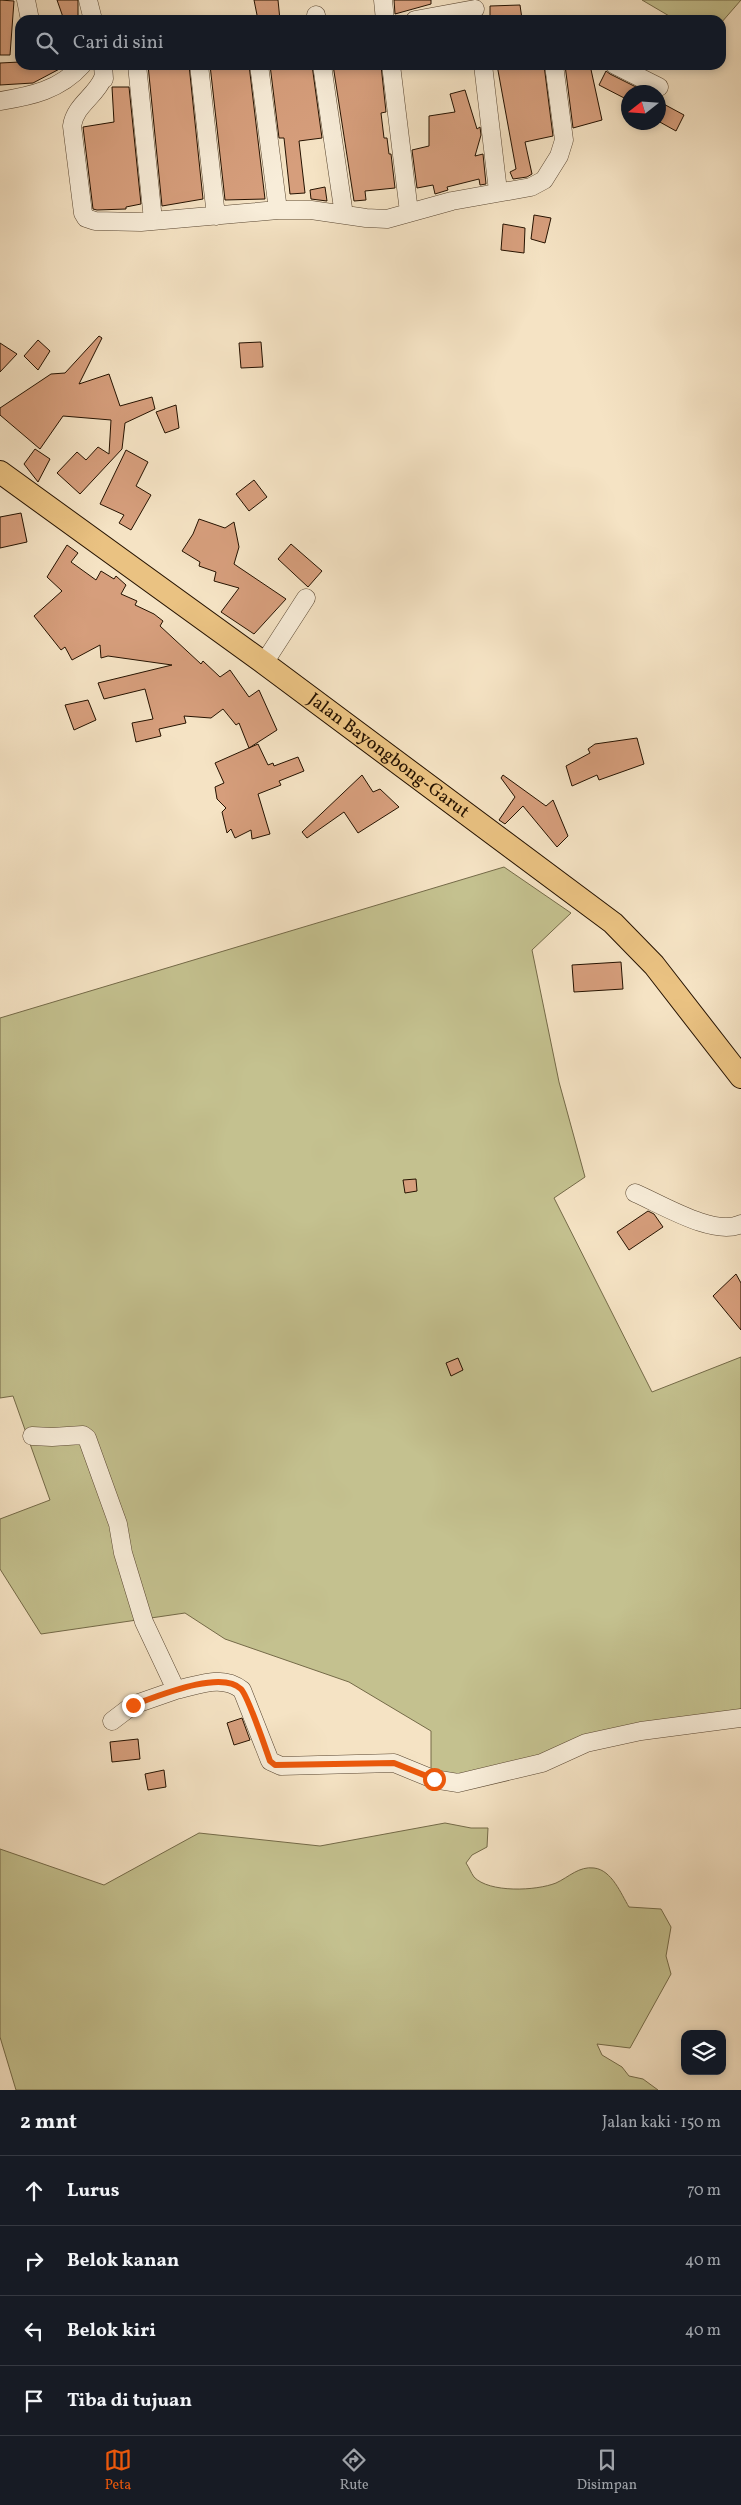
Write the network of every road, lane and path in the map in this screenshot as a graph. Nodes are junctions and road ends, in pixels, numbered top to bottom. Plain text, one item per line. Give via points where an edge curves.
1 (26, 0) edge
2 (88, 0) edge
3 (383, 0) edge
4 (475, 10) edge
5 (29, 15) edge
6 (92, 15) edge
7 (384, 15) edge
8 (445, 15) edge
9 (76, 70) edge
10 (138, 70) edge
11 (200, 70) edge
12 (260, 70) edge
13 (323, 70) edge
14 (392, 70) edge
15 (484, 70) edge
16 (555, 70) edge
17 (625, 70) edge
18 (104, 72) edge
19 (655, 85) edge
20 (0, 100) edge
21 (498, 191) junction
22 (278, 210) junction
23 (409, 212) junction
24 (344, 215) junction
25 (216, 216) junction
26 (153, 220) junction
27 (0, 472) edge
28 (306, 598) dead end
29 (264, 663) junction
30 (741, 1076) edge
31 (635, 1193) dead end
32 (741, 1224) edge
33 (32, 1436) dead end
34 (176, 1690) junction
35 (741, 1718) edge
36 (112, 1721) dead end

1 - 5 street
2 - 6 street
3 - 7 street
4 - 8 street
9 - 20 street via 56,86 37,94
10 - 26 street
11 - 25 street
12 - 22 street
13 - 24 street
14 - 23 street
15 - 21 street
16 - 21 street via 563,148 544,180 531,186
17 - 19 street
18 - 26 street via 100,84 73,118 83,213 95,221
21 - 23 street
22 - 24 street
22 - 25 street
23 - 24 street via 387,219
25 - 26 street
27 - 29 main road, Jalan Bayongbong-Garut
28 - 29 street
29 - 30 main road, Jalan Bayongbong-Garut via 614,923 654,965
31 - 32 street via 706,1224 724,1228
33 - 34 street via 83,1435 87,1438 118,1524 123,1553 144,1622
34 - 35 street via 220,1680 238,1686 270,1761 275,1765 394,1763 446,1782 458,1783 542,1763 586,1743 641,1731
34 - 36 street via 133,1705

